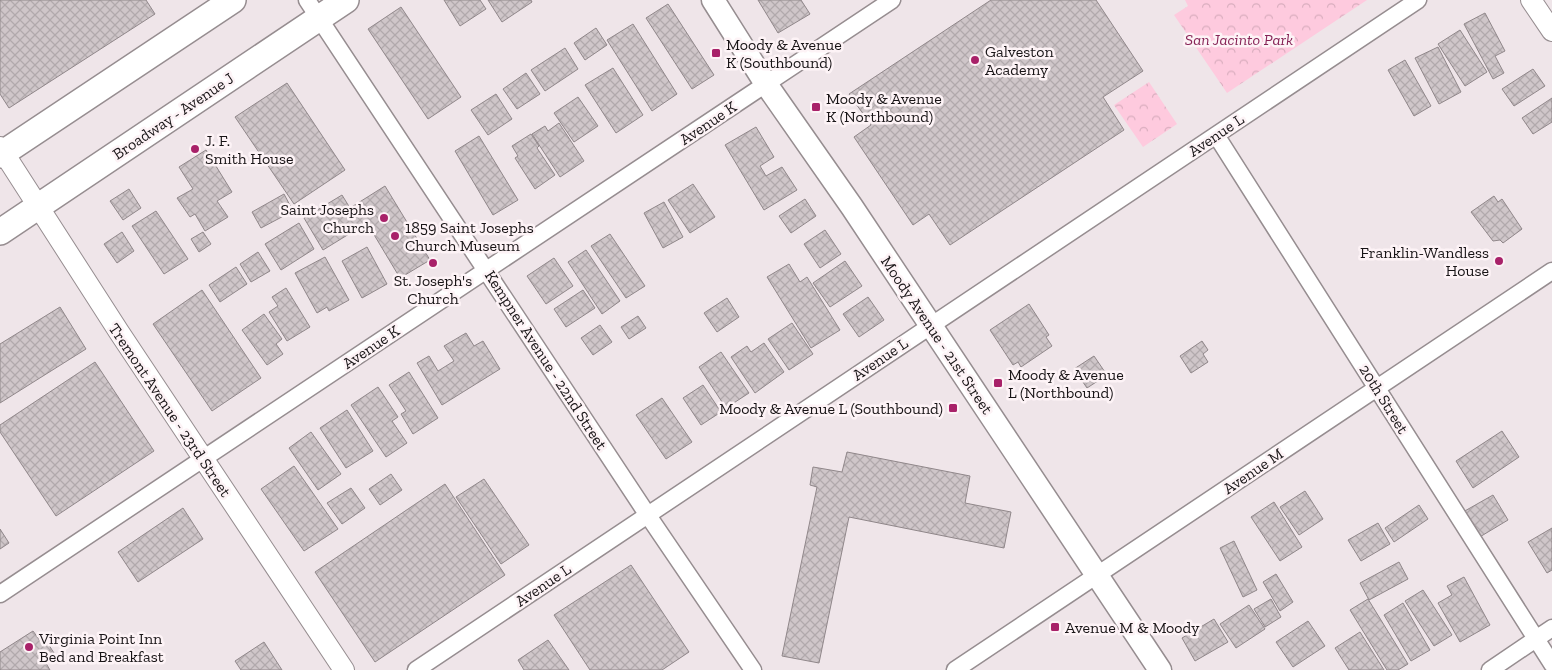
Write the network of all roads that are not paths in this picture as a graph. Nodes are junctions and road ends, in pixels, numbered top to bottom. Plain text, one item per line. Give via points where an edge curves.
1 (233, 0) edge
2 (346, 0) edge
3 (713, 0) edge
4 (892, 0) edge
5 (1418, 0) edge
6 (1531, 0) edge
7 (313, 9) edge
8 (1552, 31) edge
9 (766, 84) junction
10 (1216, 135) junction
11 (1, 152) edge
12 (39, 206) junction
13 (0, 232) edge
14 (486, 270) junction
15 (1552, 271) edge
16 (930, 325) junction
17 (1377, 388) junction
18 (203, 459) junction
19 (647, 514) junction
20 (1097, 575) junction
21 (0, 594) edge
22 (1552, 628) edge
23 (1535, 639) junction
24 (1552, 664) edge
25 (344, 670) edge
26 (416, 670) edge
27 (753, 670) edge
28 (954, 670) edge
29 (1160, 670) edge
30 (1490, 670) edge

1 - 11 main road
2 - 7 main road, Broadway - Avenue J
3 - 9 main road, Moody Avenue - 21st Street
4 - 9 street, Avenue K
5 - 10 street, Avenue L
6 - 8 street
7 - 12 main road, Broadway - Avenue J
7 - 14 street, Kempner Avenue - 22nd Street
9 - 14 street, Avenue K
9 - 16 main road, Moody Avenue - 21st Street
10 - 16 street, Avenue L
10 - 17 street, 20th Street
11 - 12 street, Tremont Avenue - 23rd Street
12 - 13 main road, Broadway - Avenue J
12 - 18 street, Tremont Avenue - 23rd Street
14 - 18 street, Avenue K
14 - 19 street, Kempner Avenue - 22nd Street
15 - 17 street, Avenue M
16 - 19 street, Avenue L
16 - 20 main road, Moody Avenue - 21st Street
17 - 20 street, Avenue M
17 - 23 street, 20th Street
18 - 21 street, Avenue K
18 - 25 street, Tremont Avenue - 23rd Street
19 - 26 street, Avenue L
19 - 27 street, Kempner Avenue - 22nd Street
20 - 28 street, Avenue M
20 - 29 main road, Moody Avenue - 21st Street
22 - 23 street
23 - 24 street, 20th Street
23 - 30 street

